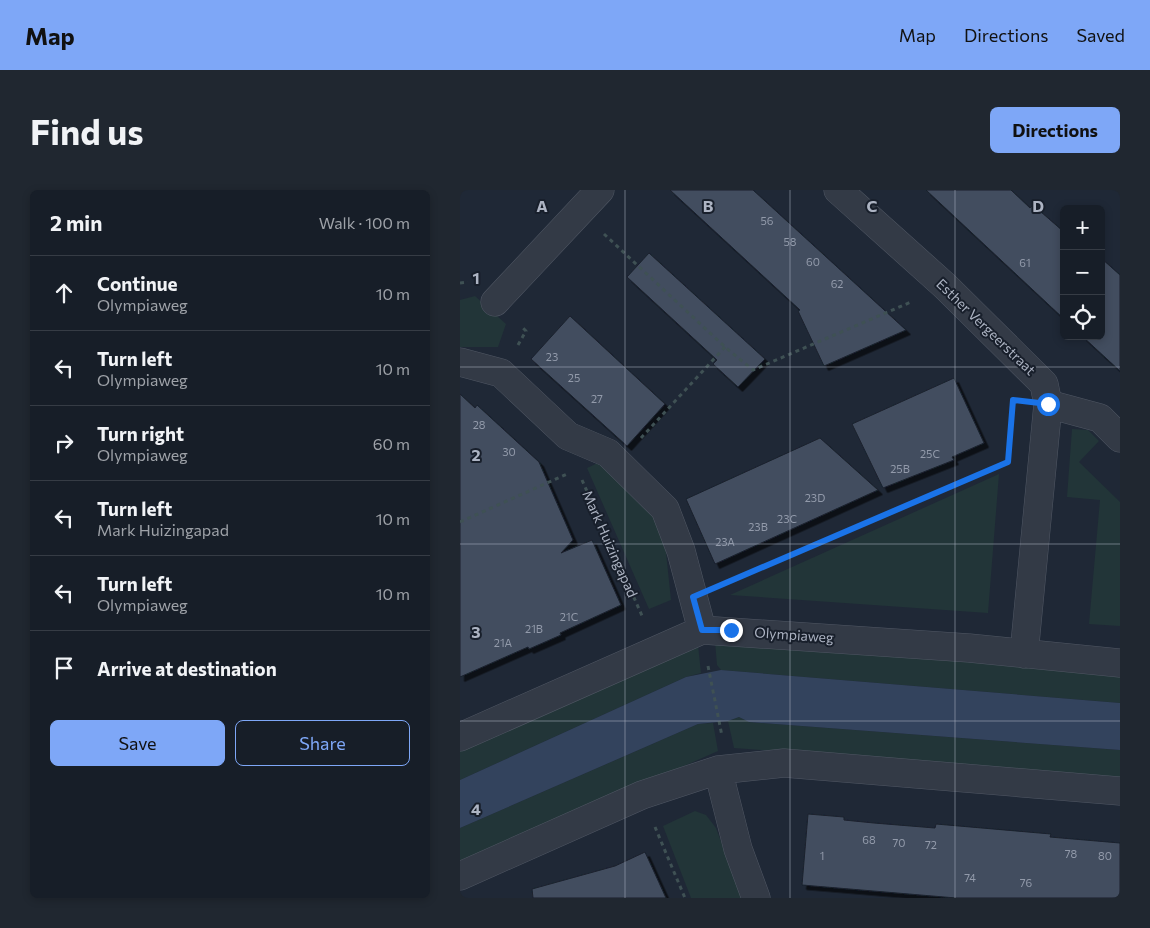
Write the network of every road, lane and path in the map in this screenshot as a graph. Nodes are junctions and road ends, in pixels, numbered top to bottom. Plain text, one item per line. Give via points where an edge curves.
1 (600, 190) edge
2 (838, 190) edge
3 (580, 212) junction
4 (946, 286) junction
5 (495, 302) dead end
6 (725, 347) junction
7 (460, 362) edge
8 (1048, 404) junction
9 (568, 436) junction
10 (1120, 438) edge
11 (1008, 453) dead end
12 (618, 462) junction
13 (578, 470) junction
14 (460, 522) edge
15 (693, 597) junction
16 (702, 630) junction
17 (656, 650) junction
18 (1024, 654) junction
19 (1120, 663) edge
20 (708, 664) dead end
21 (719, 725) dead end
22 (460, 738) edge
23 (718, 770) junction
24 (1120, 791) edge
25 (642, 795) junction
26 (460, 876) edge
27 (685, 898) edge
28 (756, 898) edge

1 - 3 street
2 - 4 street, Esther Vergeerstraat
3 - 5 street
3 - 6 path
4 - 6 path via 753,370
4 - 8 street, Esther Vergeerstraat via 1044,384
6 - 12 path
7 - 9 street via 501,373
8 - 10 street via 1100,418
8 - 18 street, Esther Vergeerstraat
9 - 12 street via 608,453
9 - 13 path, Mark Huizingapad
11 - 15 path via 1008,462
12 - 15 street via 665,509 681,551
13 - 14 path
13 - 17 path, Mark Huizingapad
15 - 16 street
16 - 17 street, Olympiaweg
16 - 18 street, Olympiaweg
17 - 22 street, Olympiaweg
18 - 19 street, Olympiaweg
20 - 21 path
23 - 24 street via 784,764
23 - 25 street
23 - 28 street via 738,849
25 - 26 street
25 - 27 path

